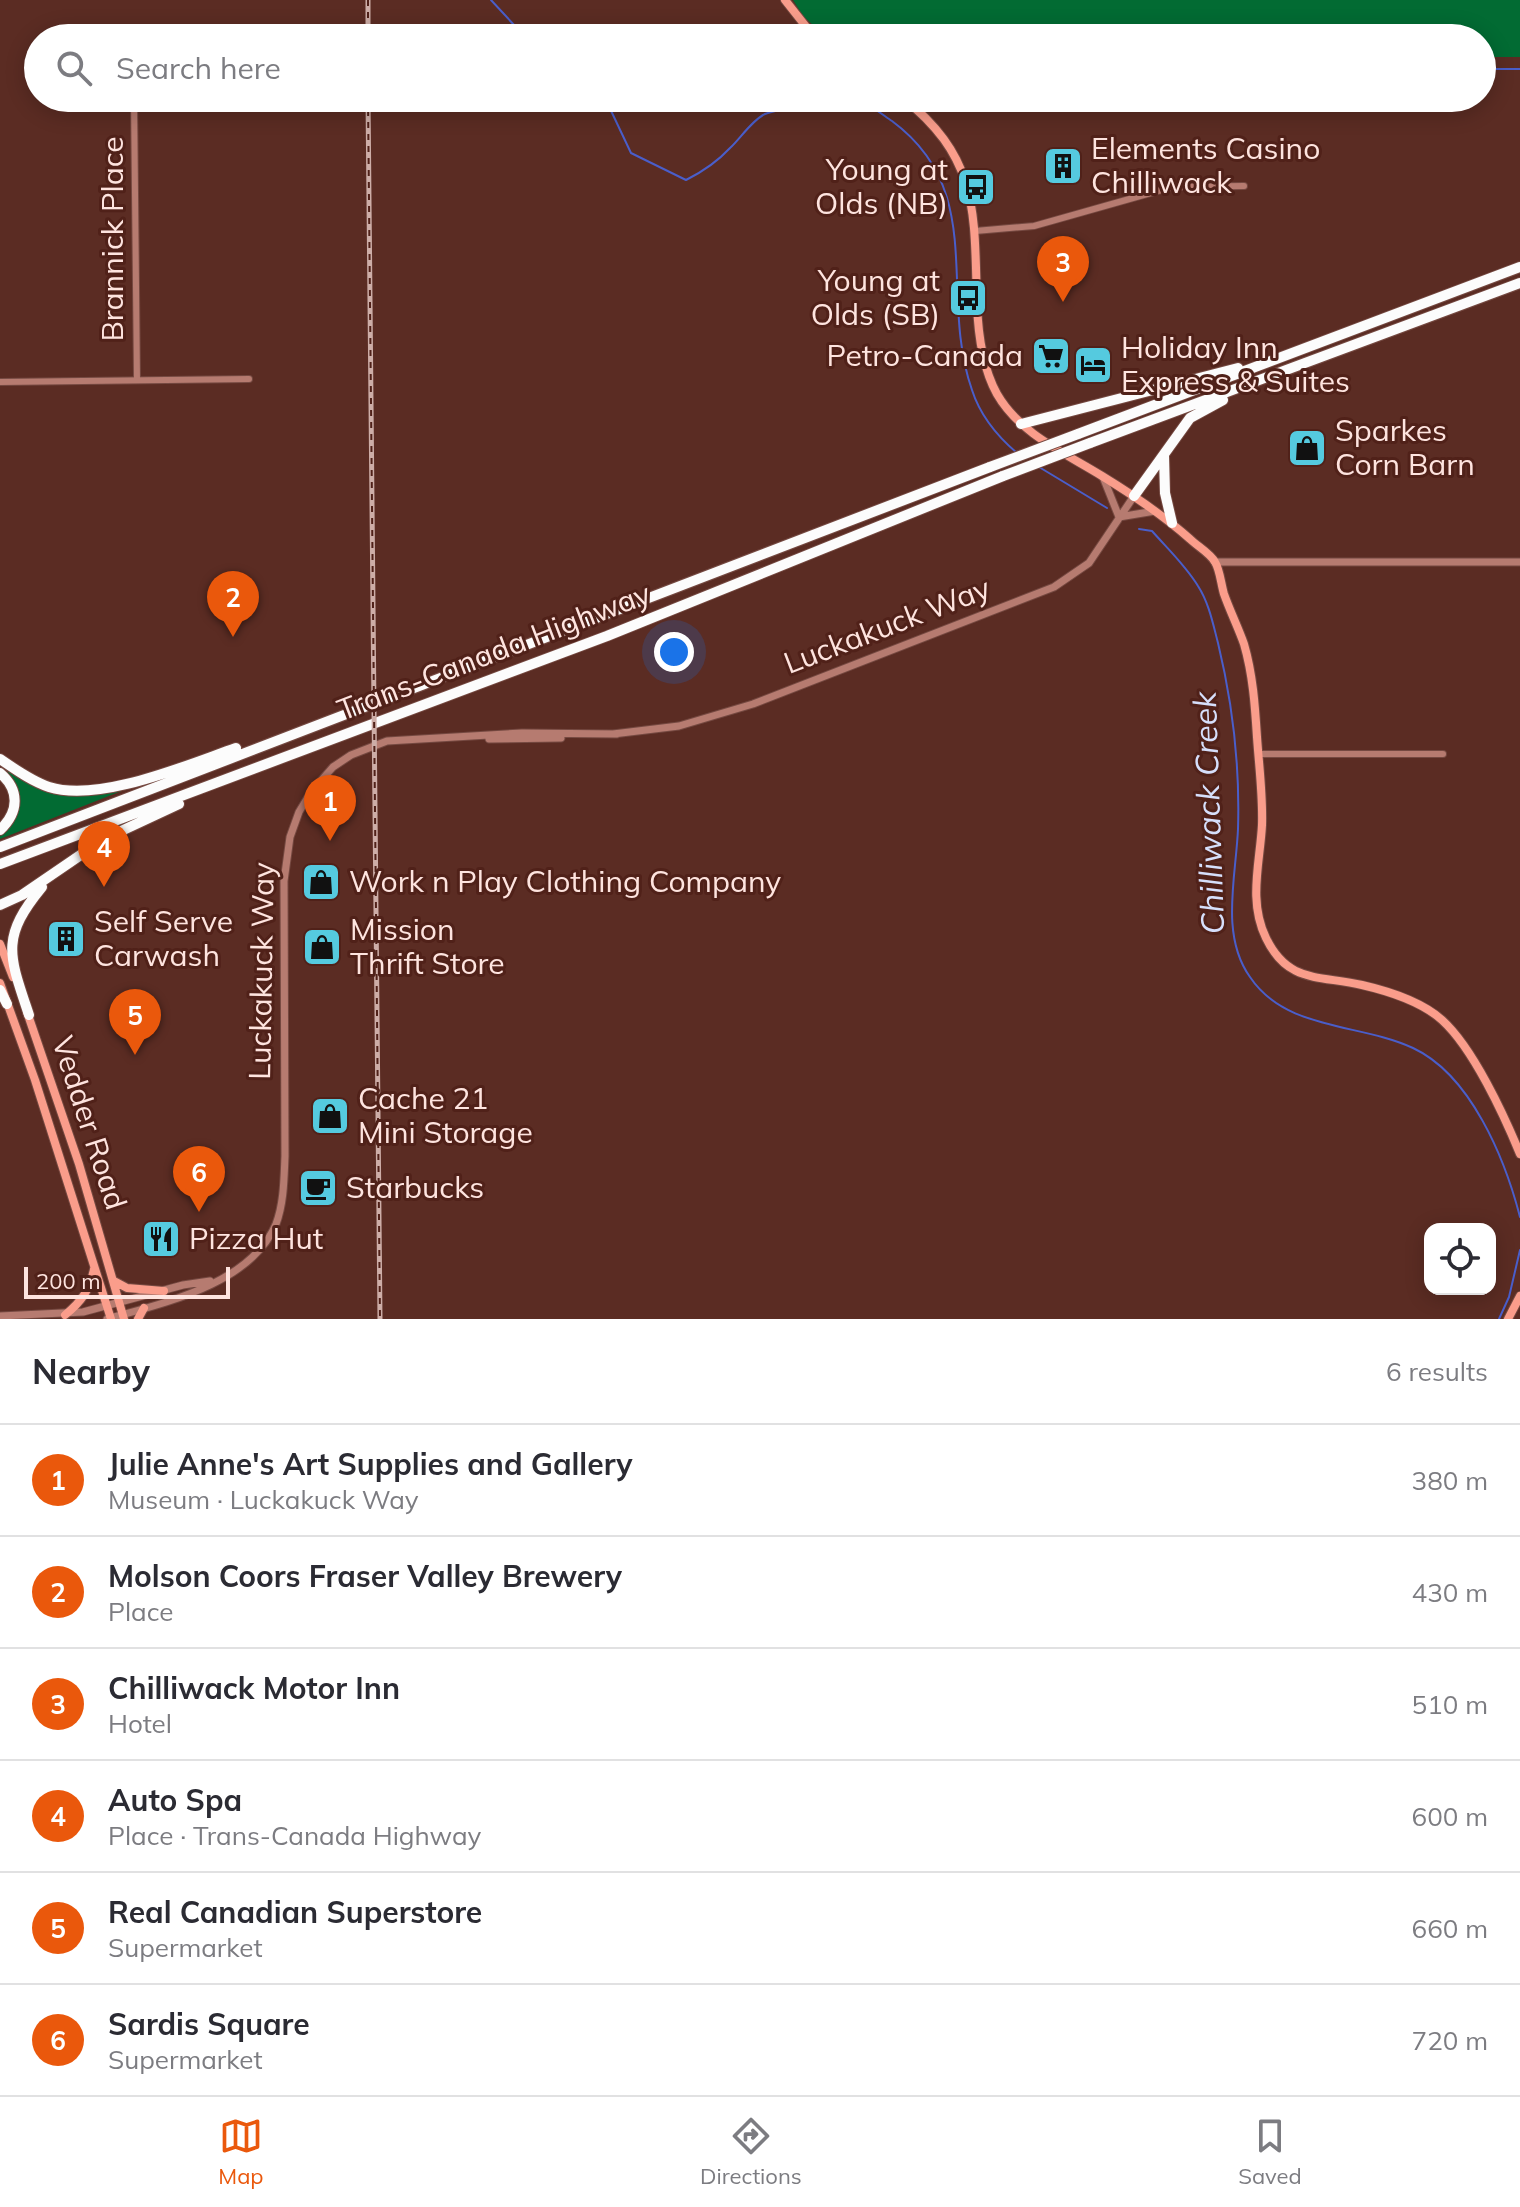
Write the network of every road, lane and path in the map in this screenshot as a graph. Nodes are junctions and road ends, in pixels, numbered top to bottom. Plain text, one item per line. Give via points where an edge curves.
1 (785, 0) edge
2 (804, 24) edge
3 (134, 112) edge
4 (921, 112) edge
5 (1244, 186) dead end
6 (975, 231) junction
7 (1520, 267) edge
8 (1520, 283) edge
9 (1335, 336) junction
10 (1340, 351) junction
11 (249, 379) dead end
12 (137, 380) junction
13 (0, 382) edge
14 (1021, 424) junction
15 (1164, 456) junction
16 (1103, 477) junction
17 (1134, 496) junction
18 (1155, 511) junction
19 (1119, 517) junction
20 (1172, 523) junction
21 (1215, 562) junction
22 (1520, 562) edge
23 (356, 708) junction
24 (1258, 754) junction
25 (1443, 754) dead end
26 (272, 762) junction
27 (1, 763) edge
28 (0, 830) edge
29 (0, 847) edge
30 (0, 864) edge
31 (57, 870) junction
32 (0, 905) edge
33 (0, 944) edge
34 (0, 983) edge
35 (0, 990) edge
36 (7, 1004) junction
37 (29, 1015) junction
38 (1520, 1154) edge
39 (94, 1268) junction
40 (113, 1280) junction
41 (216, 1280) junction
42 (164, 1291) junction
43 (1520, 1296) edge
44 (120, 1303) junction
45 (107, 1307) junction
46 (144, 1308) junction
47 (65, 1315) junction
48 (0, 1316) edge
49 (124, 1317) edge
50 (109, 1319) edge
51 (138, 1319) edge
52 (1508, 1319) edge

1 - 2 main road
3 - 12 street, Brannick Place
4 - 6 main road via 961,165
5 - 6 street via 1172,187 1034,226
6 - 14 main road via 978,328 985,362 997,394
7 - 9 highway
8 - 10 highway
9 - 14 highway via 1242,367
9 - 23 highway, Trans-Canada Highway, bridge
10 - 15 highway via 1190,418
10 - 26 highway, Trans-Canada Highway, bridge via 1003,476 607,636
11 - 12 street
12 - 13 street
14 - 16 main road
15 - 17 highway
15 - 20 highway
16 - 17 main road
16 - 19 street
17 - 18 main road
17 - 19 street, Luckakuck Way
18 - 19 street
18 - 20 main road
19 - 41 street, Luckakuck Way via 1089,563 1054,587 753,704 679,726 617,734 387,741 351,755 318,783 290,837 284,881 281,1204 276,1223 253,1258
20 - 21 main road
21 - 22 street
21 - 24 main road via 1252,672
23 - 27 highway via 187,765 93,790 48,786
23 - 29 highway, Trans-Canada Highway
24 - 25 street
24 - 38 main road via 1262,824 1256,896 1258,918 1276,955 1309,977 1382,991 1442,1020 1491,1092
26 - 30 highway, Trans-Canada Highway
26 - 31 highway via 132,824
27 - 28 highway via 16,800
31 - 32 highway
31 - 37 highway via 20,912 11,931 10,958
33 - 37 main road, Vedder Road
34 - 36 main road, Vedder Road
35 - 36 highway
36 - 39 main road, Vedder Road
37 - 40 main road, Vedder Road
39 - 45 main road, Vedder Road
39 - 47 main road via 88,1291
40 - 42 main road via 127,1288
40 - 44 main road, Vedder Road
41 - 42 street, Luckakuck Way
41 - 46 street, Luckakuck Way
42 - 44 street, Luckakuck Way
43 - 52 main road
44 - 45 street, Luckakuck Way
44 - 49 main road, Vedder Road
45 - 47 street, Luckakuck Way
45 - 50 main road, Vedder Road
46 - 49 street, Luckakuck Way
46 - 51 main road
47 - 48 street, Luckakuck Way
49 - 50 street, Luckakuck Way

